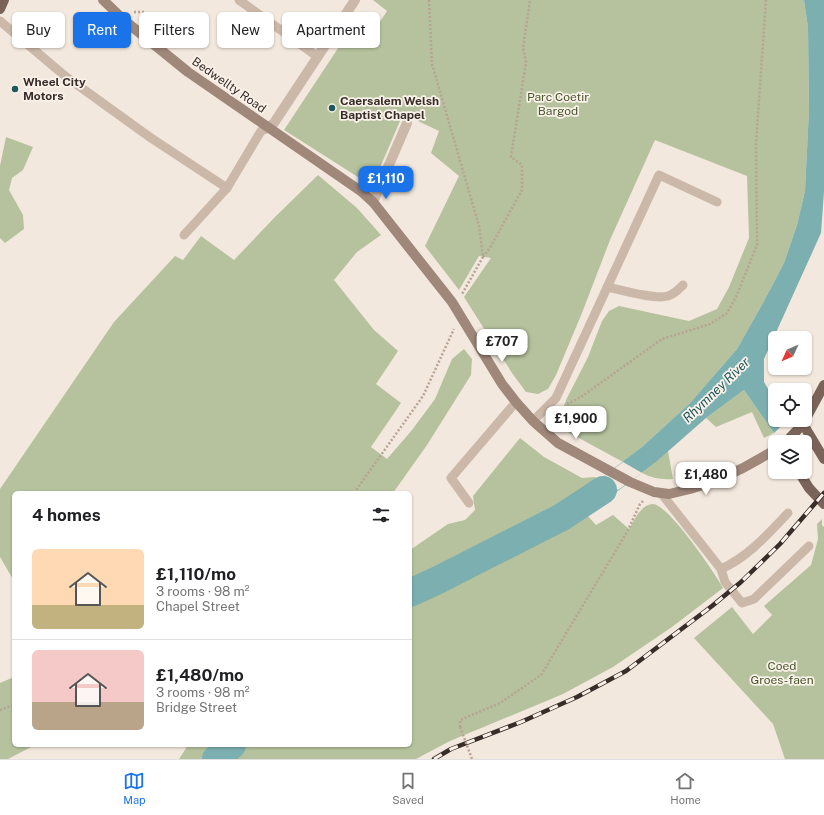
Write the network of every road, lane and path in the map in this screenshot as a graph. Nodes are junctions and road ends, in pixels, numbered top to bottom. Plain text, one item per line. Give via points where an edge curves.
1 (4, 0) edge
2 (103, 0) edge
3 (355, 0) edge
4 (429, 0) edge
5 (530, 0) edge
6 (766, 0) edge
7 (242, 1) edge
8 (0, 9) edge
9 (0, 21) edge
10 (318, 57) junction
11 (407, 122) dead end
12 (268, 128) junction
13 (228, 188) junction
14 (373, 202) junction
15 (717, 202) dead end
16 (184, 235) dead end
17 (483, 257) junction
18 (683, 285) dead end
19 (607, 287) junction
20 (452, 302) junction
21 (460, 315) junction
22 (824, 386) edge
23 (556, 398) junction
24 (516, 402) junction
25 (812, 408) edge
26 (533, 421) junction
27 (800, 427) edge
28 (805, 427) edge
29 (793, 435) edge
30 (768, 454) edge
31 (824, 459) edge
32 (803, 479) edge
33 (355, 491) edge
34 (658, 492) junction
35 (469, 503) dead end
36 (824, 504) edge
37 (788, 513) dead end
38 (809, 546) dead end
39 (721, 568) junction
40 (12, 706) edge
41 (0, 710) edge
42 (472, 759) edge

1 - 8 main road
2 - 12 street, Bedwellty Road via 188,72
3 - 10 street
4 - 17 path via 432,64 479,226
5 - 17 path via 523,48 526,62 511,157 522,165 522,190
6 - 23 path via 756,143 757,245 736,297 727,313 710,324 662,339 581,397 566,404
7 - 10 lane
9 - 13 lane via 65,76 150,138
10 - 12 street via 274,123
11 - 14 street
12 - 13 lane via 261,131
12 - 14 street, Bedwellty Road
13 - 16 lane
14 - 20 street, Bedwellty Road
15 - 19 lane via 659,175
17 - 20 path via 462,294
18 - 19 lane via 677,292 668,296 653,296
19 - 23 lane
20 - 21 street, Bedwellty Road
21 - 24 street, Bedwellty Road via 502,384
21 - 33 path via 423,396
22 - 25 main road
23 - 26 lane
24 - 26 street, Bedwellty Road
24 - 35 lane via 451,478
26 - 34 street, Bedwellty Road via 558,442 630,482
27 - 29 main road
28 - 31 main road
30 - 34 street via 715,481 669,494
32 - 36 main road
34 - 39 lane
34 - 42 path, bridge via 640,504 628,532 541,675 500,704 460,720 460,727
37 - 39 lane via 763,539 734,563
38 - 39 lane via 754,599 742,603 724,582
40 - 41 path

